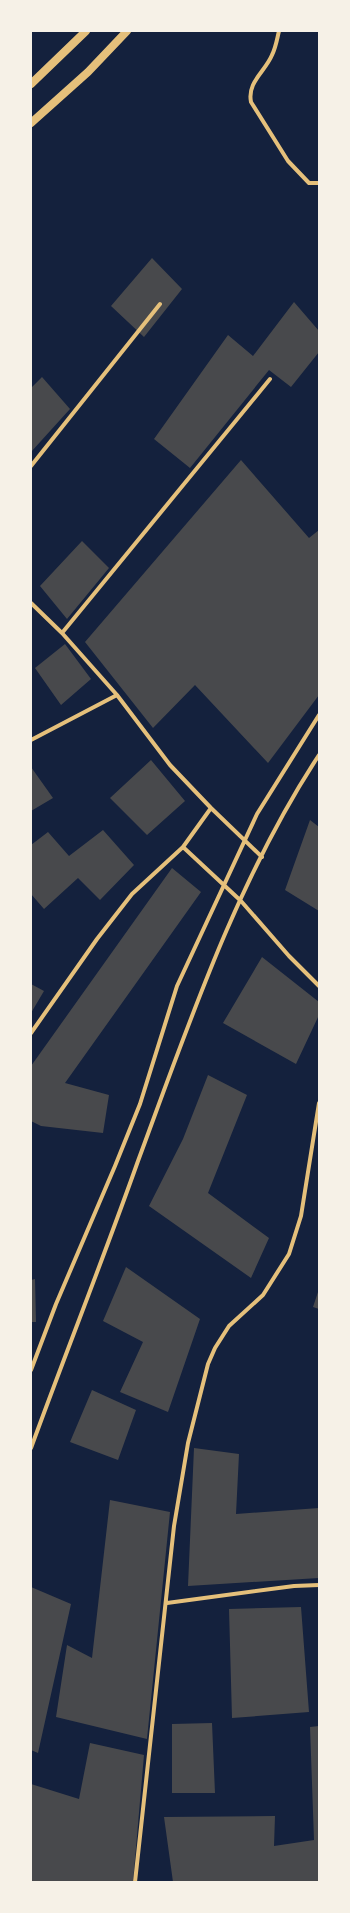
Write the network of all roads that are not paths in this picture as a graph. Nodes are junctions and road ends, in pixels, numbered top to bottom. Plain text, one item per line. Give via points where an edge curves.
1 (86, 31) edge
2 (127, 31) edge
3 (279, 31) edge
4 (31, 84) edge
5 (31, 123) edge
6 (319, 183) edge
7 (160, 304) dead end
8 (270, 379) dead end
9 (31, 466) edge
10 (31, 603) edge
11 (62, 633) junction
12 (117, 695) junction
13 (319, 714) edge
14 (318, 720) edge
15 (31, 740) edge
16 (319, 755) edge
17 (211, 808) junction
18 (244, 841) junction
19 (183, 847) junction
20 (262, 857) junction
21 (223, 884) junction
22 (241, 901) junction
23 (319, 986) edge
24 (31, 1033) edge
25 (319, 1104) edge
26 (31, 1370) edge
27 (31, 1448) edge
28 (319, 1585) edge
29 (167, 1602) junction
30 (136, 1882) edge

1 - 4 main road
2 - 5 main road via 88,72
3 - 6 street via 272,56 252,84 251,102 288,162 309,183
7 - 9 street
8 - 11 street
10 - 11 street
11 - 12 street
12 - 15 street
12 - 17 street via 170,765
13 - 14 street
14 - 18 street via 257,814
16 - 20 street via 297,789
17 - 18 street
17 - 19 street
18 - 20 street
18 - 21 street
19 - 21 street
19 - 24 street via 132,894
20 - 22 street
21 - 22 street
21 - 26 street via 177,986 140,1104
22 - 23 street
22 - 27 street via 182,1038
25 - 29 street via 301,1216 289,1254 263,1294 229,1326 214,1348 208,1364 188,1443 174,1526
28 - 29 street
29 - 30 street

